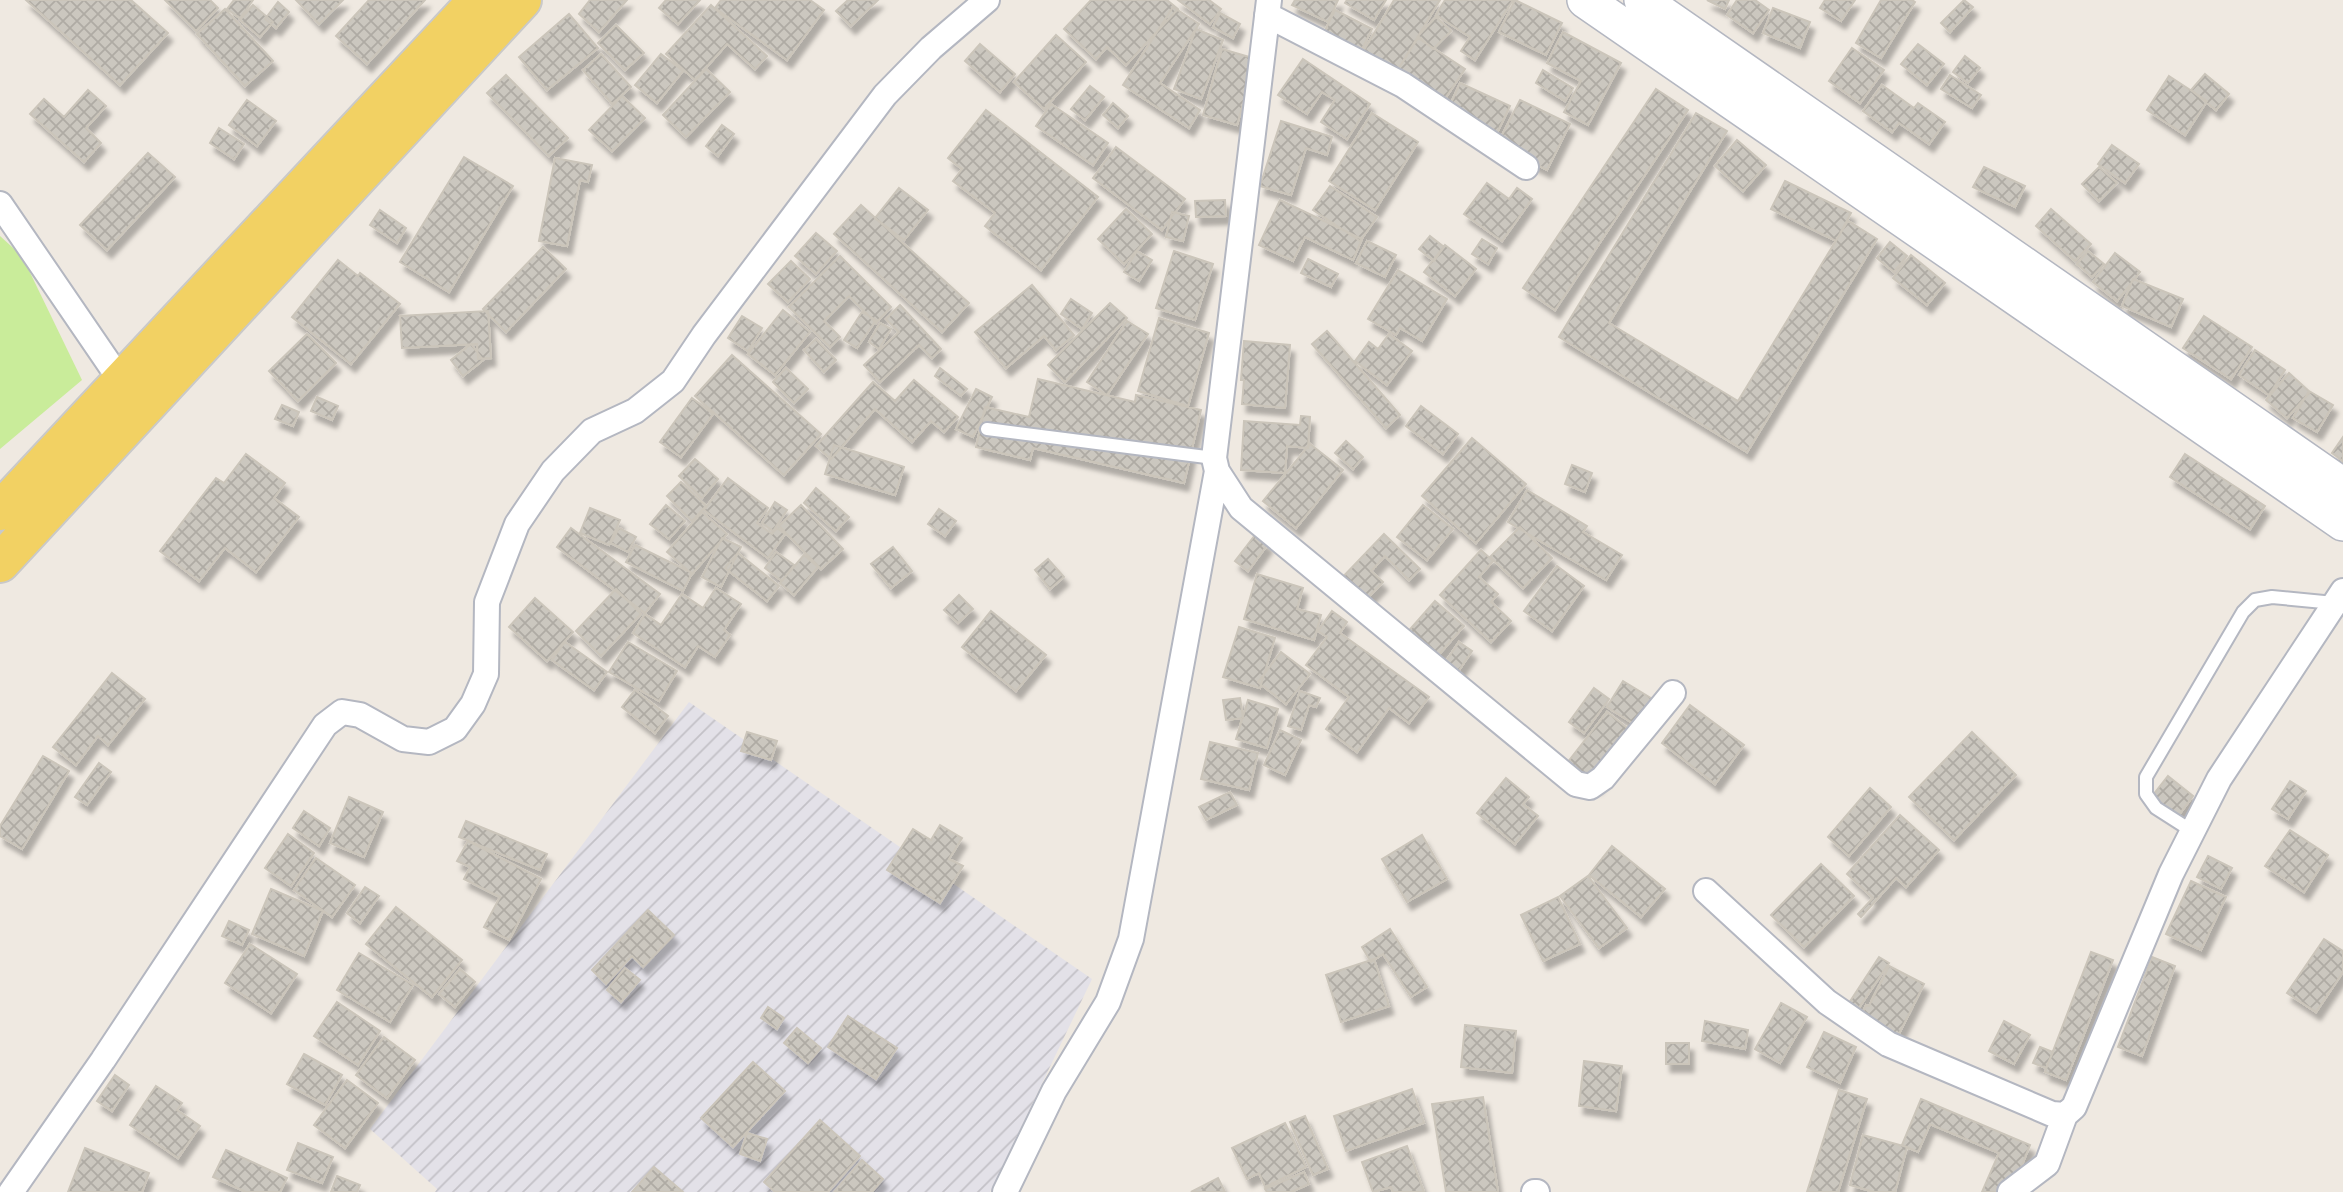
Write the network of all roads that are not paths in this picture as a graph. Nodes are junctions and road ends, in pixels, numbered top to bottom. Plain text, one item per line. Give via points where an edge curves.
1 (478, 0) edge
2 (522, 0) edge
3 (987, 0) edge
4 (1585, 0) edge
5 (1642, 0) edge
6 (1268, 8) edge
7 (1526, 167) dead end
8 (0, 204) edge
9 (1995, 265) junction
10 (121, 381) junction
11 (986, 429) dead end
12 (1215, 464) junction
13 (2343, 486) edge
14 (0, 511) edge
15 (2343, 523) edge
16 (0, 563) edge
17 (2339, 597) edge
18 (1673, 693) dead end
19 (2192, 831) junction
20 (1706, 891) dead end
21 (2065, 1115) junction
22 (11, 1192) edge
23 (1005, 1192) edge
24 (2010, 1192) edge

1 - 10 main road
2 - 16 main road
3 - 22 street via 885,95 673,381 635,411 592,431 553,471 517,524 487,602 486,674 455,729 429,742 403,739 360,715 342,712 325,725
4 - 9 main road
5 - 9 main road
6 - 7 street via 1403,85
6 - 12 street
8 - 10 street
9 - 13 main road
9 - 15 main road
10 - 14 main road
11 - 12 lane
12 - 18 street via 1241,508 1576,784 1590,787 1603,778
12 - 23 street via 1131,939 1108,1002 1054,1091
17 - 19 street via 2219,779
17 - 19 lane via 2272,597 2255,600 2243,612 2146,777 2146,794 2155,808
19 - 21 street via 2074,1107
20 - 21 street via 1827,1002 1888,1044 2052,1114
21 - 24 street via 2047,1164

